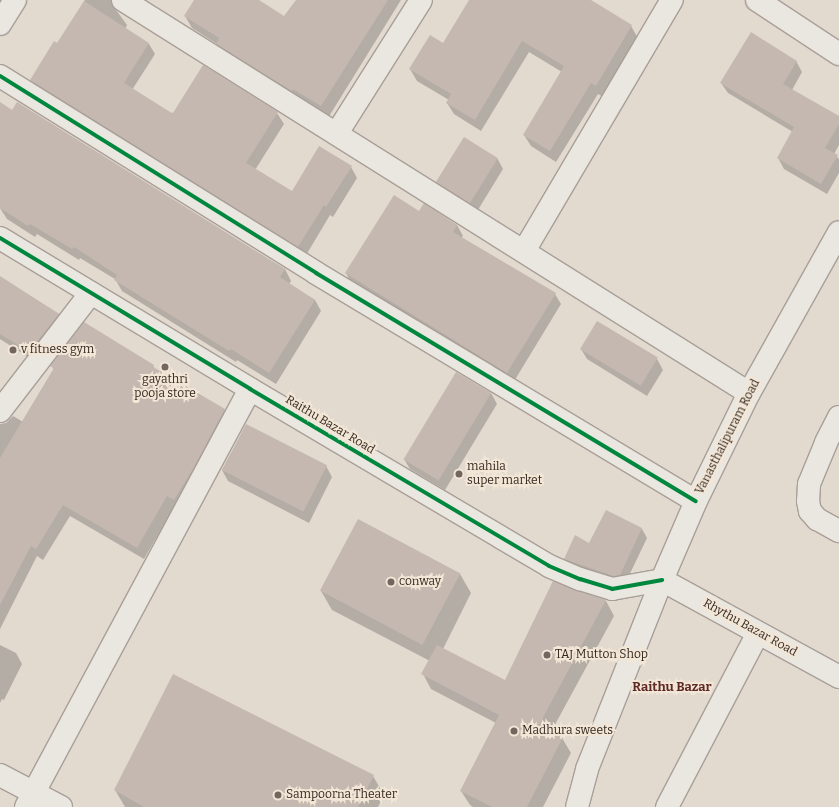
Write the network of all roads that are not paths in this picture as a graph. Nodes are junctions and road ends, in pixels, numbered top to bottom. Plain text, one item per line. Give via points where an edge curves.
1 (15, 0) edge
2 (123, 0) edge
3 (421, 0) edge
4 (672, 0) edge
5 (757, 0) edge
6 (150, 7) edge
7 (0, 24) edge
8 (839, 54) edge
9 (0, 76) edge
10 (336, 133) junction
11 (839, 232) edge
12 (0, 238) edge
13 (524, 251) junction
14 (91, 293) junction
15 (250, 389) junction
16 (749, 393) junction
17 (0, 411) edge
18 (839, 417) edge
19 (696, 501) junction
20 (839, 531) edge
21 (662, 580) junction
22 (758, 633) junction
23 (839, 676) edge
24 (0, 775) edge
25 (30, 800) edge
26 (61, 807) edge
27 (577, 807) edge
28 (667, 807) edge

1 - 7 street
2 - 6 street
3 - 10 street
4 - 13 street
5 - 8 street
6 - 10 street
9 - 19 street via 316,273
10 - 13 street
11 - 16 street, Vanasthalipuram Road
12 - 14 street, Raithu Bazar Road
13 - 16 street
14 - 15 street, Raithu Bazar Road
14 - 17 street
15 - 21 street, Raithu Bazar Road via 549,566 612,589
15 - 25 street
16 - 19 street, Vanasthalipuram Road
18 - 20 street via 809,484 808,501 810,511 817,519
19 - 21 street, Vanasthalipuram Road
21 - 22 street, Rhythu Bazar Road
21 - 27 street, Vanasthalipuram Road via 587,768
22 - 23 street, Rhythu Bazar Road
22 - 28 street
24 - 25 street
25 - 26 street

